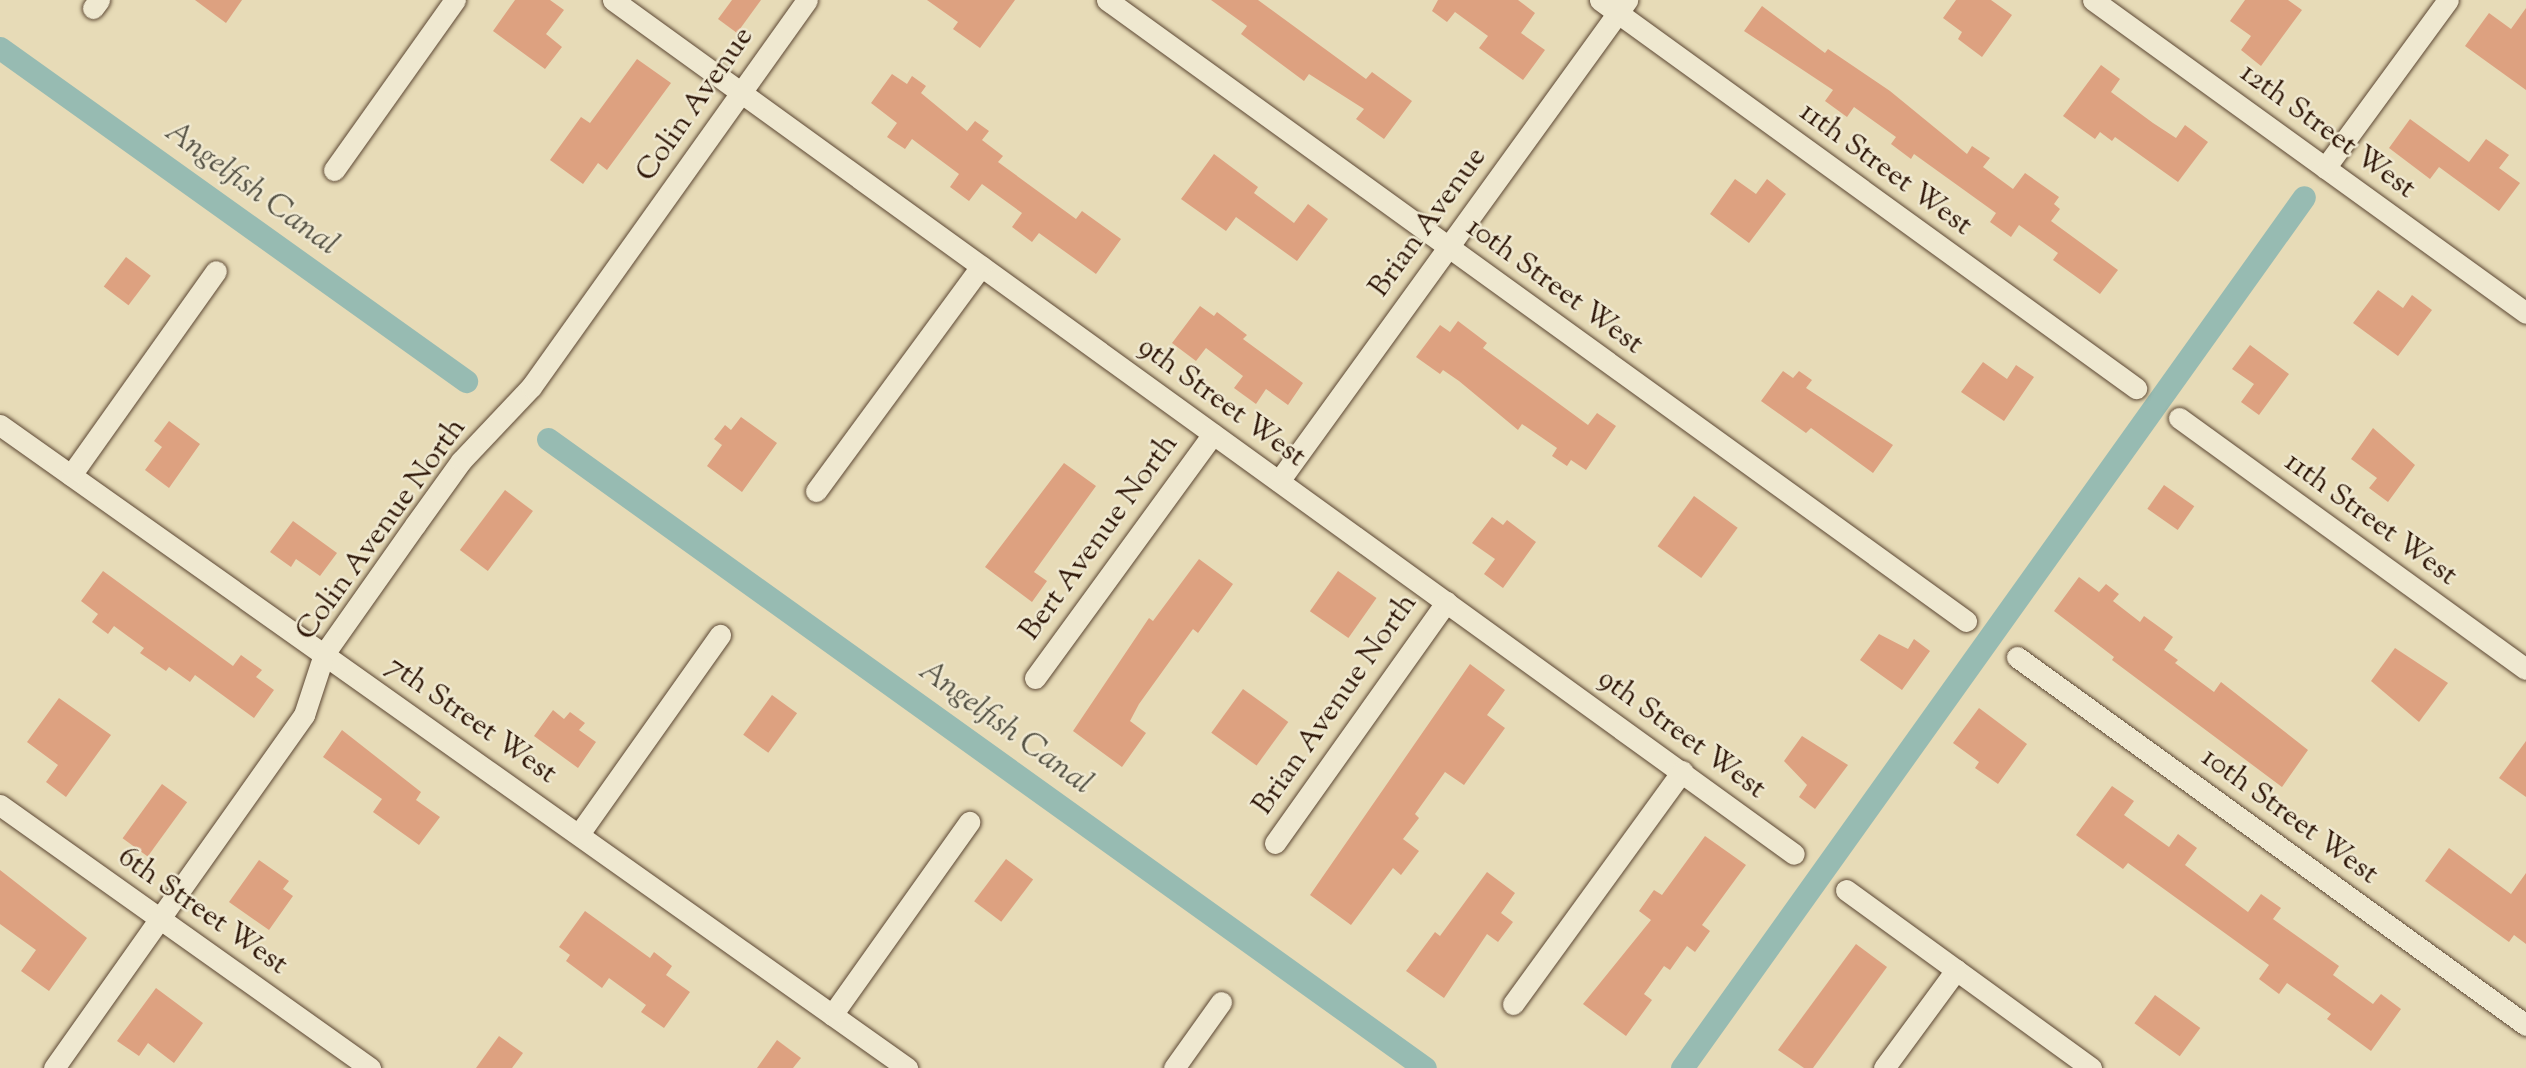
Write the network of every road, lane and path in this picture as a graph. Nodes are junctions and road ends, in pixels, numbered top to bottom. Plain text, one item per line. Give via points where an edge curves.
1 (455, 0) edge
2 (613, 0) edge
3 (807, 0) edge
4 (1107, 0) edge
5 (1600, 0) edge
6 (2093, 0) edge
7 (2448, 0) edge
8 (1622, 6) edge
9 (741, 92) junction
10 (2325, 168) junction
11 (334, 170) dead end
12 (659, 210) joint
13 (1448, 247) junction
14 (981, 266) junction
15 (216, 271) dead end
16 (2526, 313) edge
17 (2136, 388) dead end
18 (2179, 418) dead end
19 (0, 425) edge
20 (1213, 433) junction
21 (71, 475) junction
22 (1279, 481) junction
23 (816, 491) dead end
24 (1446, 602) junction
25 (1966, 621) dead end
26 (720, 635) dead end
27 (324, 654) junction
28 (2017, 657) dead end
29 (2526, 669) edge
30 (1035, 678) dead end
31 (1682, 771) junction
32 (0, 805) edge
33 (969, 822) dead end
34 (579, 834) junction
35 (1275, 843) dead end
36 (1794, 853) dead end
37 (1846, 890) dead end
38 (160, 919) junction
39 (1956, 970) junction
40 (1221, 1002) dead end
41 (1513, 1004) dead end
42 (832, 1015) junction
43 (2526, 1025) edge
44 (54, 1068) edge
45 (370, 1068) edge
46 (907, 1068) edge
47 (1174, 1068) edge
48 (1884, 1068) edge
49 (2091, 1068) edge

1 - 11 street
2 - 9 street, 9th Street West
3 - 9 street, Colin Avenue
4 - 13 street, 10th Street West
5 - 8 street, 11th Street West
6 - 10 street, 12th Street West
7 - 10 street
8 - 13 street, Brian Avenue
8 - 17 street, 11th Street West
9 - 12 street, Colin Avenue
9 - 14 street, 9th Street West
10 - 16 street, 12th Street West
12 - 27 street, Colin Avenue North via 531,387 461,461
13 - 22 street, Brian Avenue
13 - 25 street, 10th Street West
14 - 20 street, 9th Street West
14 - 23 street
15 - 21 street
18 - 29 street, 11th Street West
19 - 21 street, 7th Street West
20 - 22 street, 9th Street West
20 - 30 street, Bert Avenue North
21 - 27 street, 7th Street West
22 - 24 street, 9th Street West
24 - 31 street, 9th Street West
24 - 35 street, Brian Avenue North
26 - 34 street
27 - 34 street, 7th Street West
27 - 38 street, Colin Avenue North via 304,715
28 - 43 street, 10th Street West
31 - 36 street, 9th Street West
31 - 41 street
32 - 38 street, 6th Street West
33 - 42 street
34 - 42 street, 7th Street West
37 - 39 street
38 - 44 street, Colin Avenue North
38 - 45 street, 6th Street West
39 - 48 street
39 - 49 street
40 - 47 street
42 - 46 street, 7th Street West

